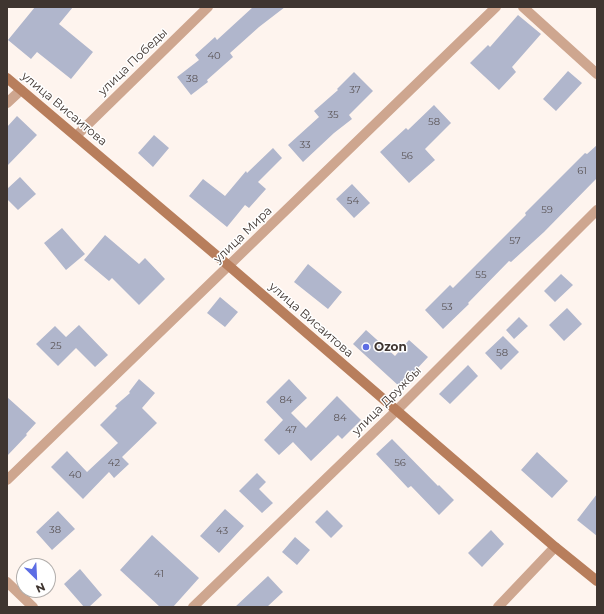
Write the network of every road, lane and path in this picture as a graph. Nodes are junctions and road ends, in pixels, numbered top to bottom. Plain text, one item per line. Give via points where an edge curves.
1 (208, 7) edge
2 (496, 7) edge
3 (523, 7) edge
4 (597, 74) edge
5 (7, 78) edge
6 (21, 90) junction
7 (7, 103) edge
8 (76, 136) junction
9 (597, 210) edge
10 (229, 266) junction
11 (396, 411) junction
12 (7, 480) edge
13 (555, 548) junction
14 (597, 581) edge
15 (7, 582) edge
16 (33, 607) edge
17 (193, 607) edge
18 (498, 607) edge

1 - 8 street, улица Победы
2 - 10 street, улица Мира
3 - 4 street
5 - 6 street, улица Висаитова
6 - 7 street
6 - 8 street, улица Висаитова
8 - 10 street, улица Висаитова
9 - 11 street, улица Дружбы
10 - 11 street, улица Висаитова
10 - 12 street, улица Мира
11 - 13 street, улица Висаитова
11 - 17 street, улица Дружбы
13 - 14 street, улица Висаитова
13 - 18 street
15 - 16 street

